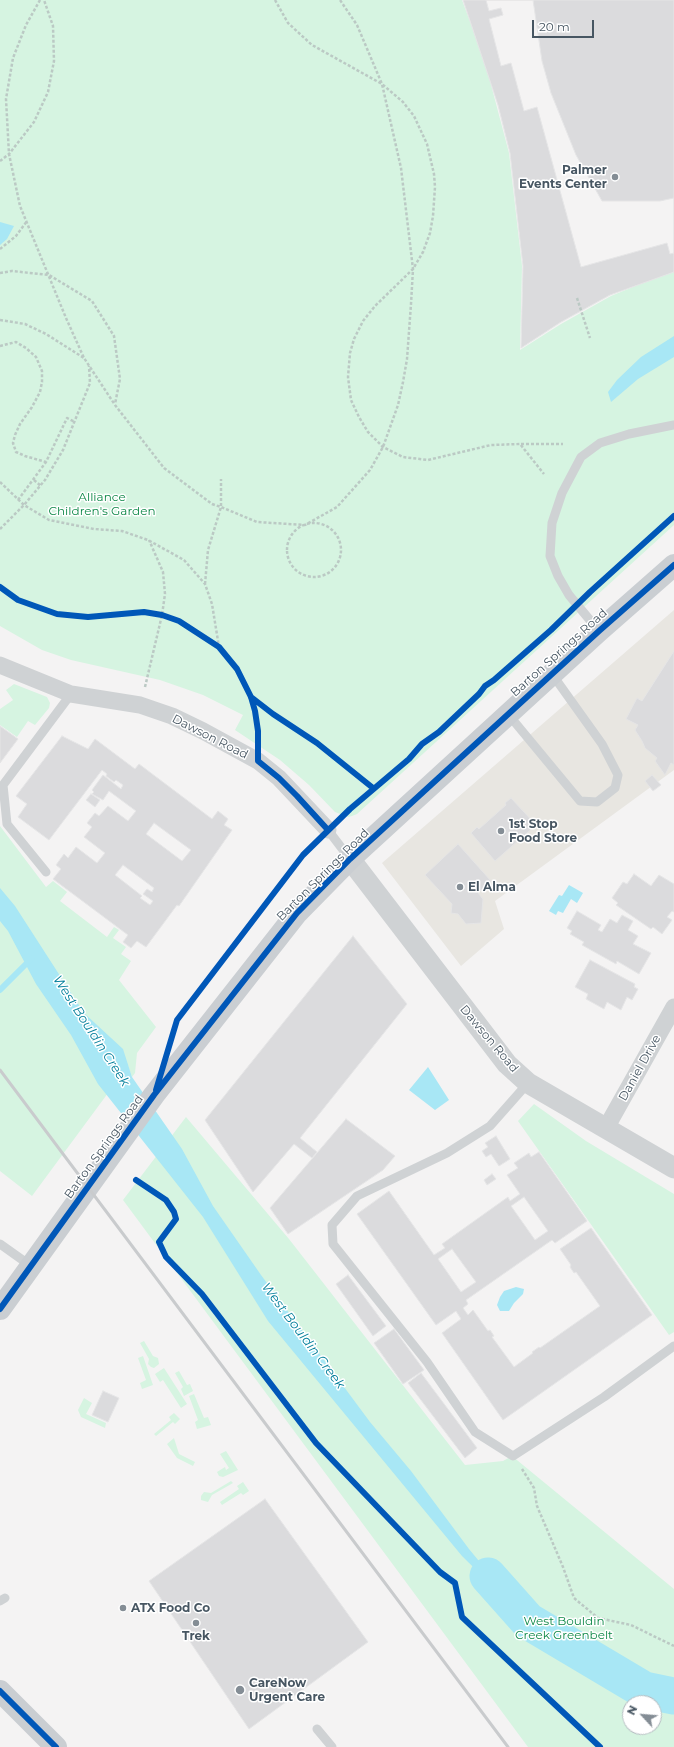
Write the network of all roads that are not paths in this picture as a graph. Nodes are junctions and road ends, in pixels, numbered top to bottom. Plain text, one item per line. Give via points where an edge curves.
1 (674, 425) edge
2 (674, 565) edge
3 (599, 631) junction
4 (0, 665) edge
5 (552, 674) junction
6 (71, 694) junction
7 (508, 714) junction
8 (328, 830) joint
9 (350, 859) junction
10 (46, 872) dead end
11 (674, 1007) edge
12 (528, 1083) junction
13 (606, 1128) junction
14 (674, 1168) edge
15 (0, 1244) edge
16 (31, 1266) junction
17 (0, 1309) edge
18 (674, 1346) edge
19 (0, 1691) edge
20 (317, 1728) dead end
21 (56, 1747) edge
22 (332, 1747) edge

1 - 3 lane via 600,443 582,457 562,493 552,523 550,556 569,595
2 - 3 main road, Barton Springs Road
3 - 5 main road, Barton Springs Road
4 - 6 street, Dawson Road
5 - 7 main road, Barton Springs Road
5 - 7 lane via 602,744 618,774 615,788 597,802 580,801
6 - 8 street, Dawson Road via 140,705 203,730 258,761 279,778
6 - 10 lane via 3,785 7,824
7 - 9 main road, Barton Springs Road
8 - 9 lane
9 - 12 street, Dawson Road via 507,1064
9 - 16 main road, Barton Springs Road via 297,913 154,1096
11 - 13 street, Daniel Drive
12 - 13 street, Dawson Road
12 - 18 lane via 490,1126 448,1153 357,1196 332,1225 333,1244 427,1362 475,1432 513,1456
13 - 14 street, Dawson Road
15 - 16 lane
16 - 17 main road, Barton Springs Road
19 - 21 main road
20 - 22 lane

